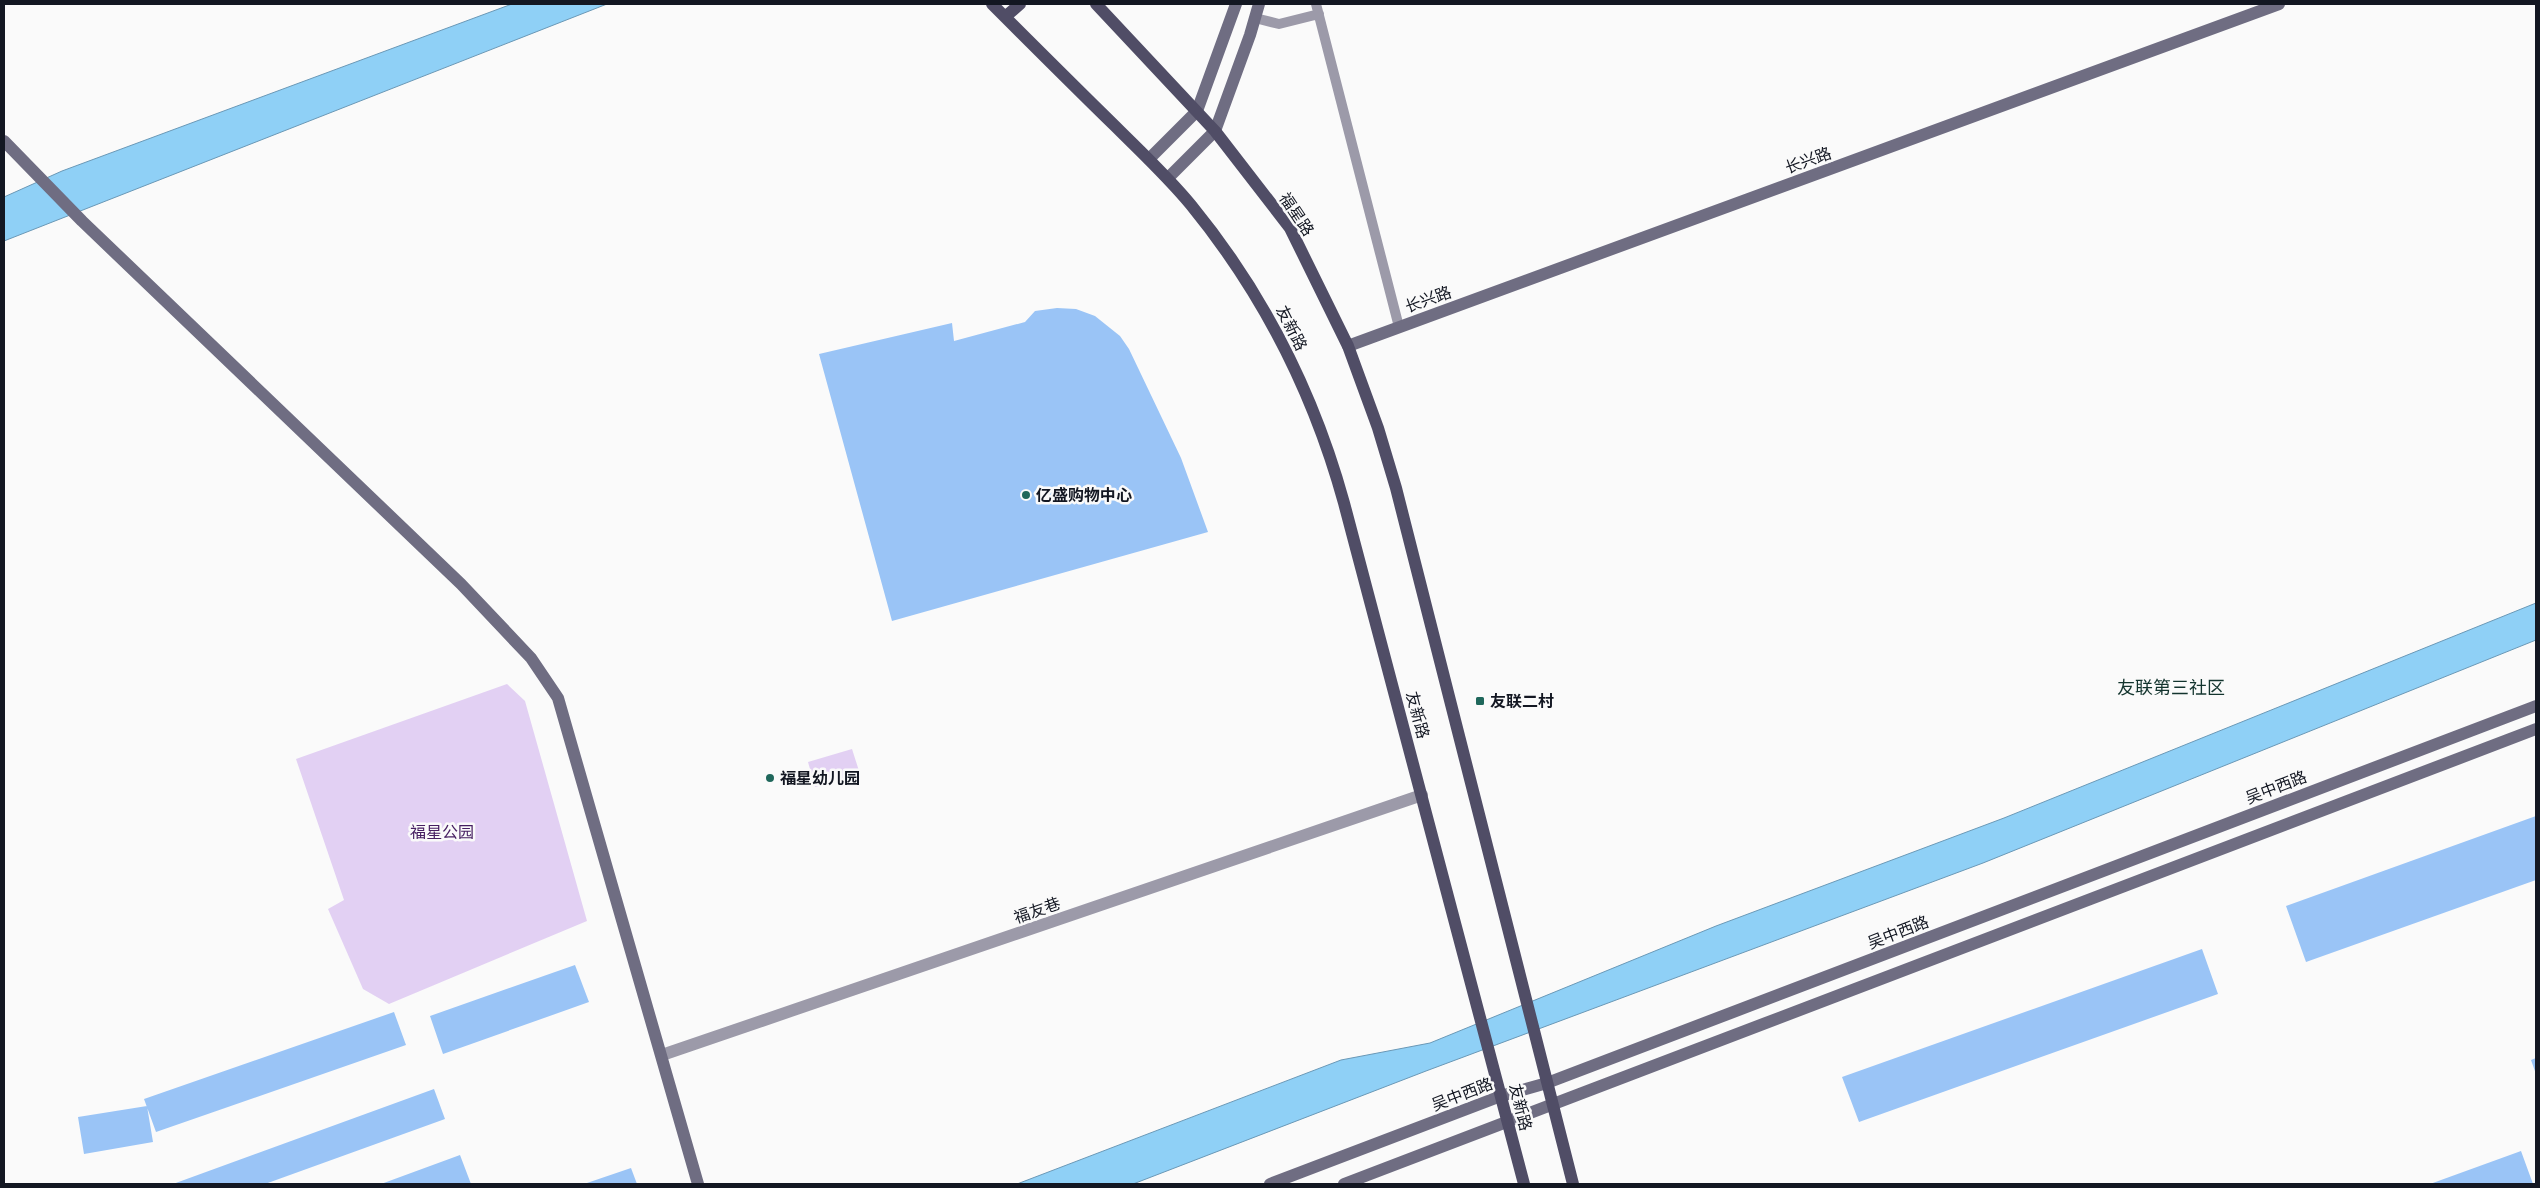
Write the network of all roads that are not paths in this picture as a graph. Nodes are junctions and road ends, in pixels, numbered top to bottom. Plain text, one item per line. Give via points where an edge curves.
1 (992, 4) edge
2 (1020, 4) edge
3 (1096, 4) edge
4 (1236, 4) edge
5 (1259, 4) edge
6 (2280, 4) edge
7 (1317, 9) edge
8 (1005, 17) junction
9 (1255, 18) junction
10 (1197, 111) junction
11 (1215, 131) junction
12 (4, 141) edge
13 (1149, 159) junction
14 (1168, 178) junction
15 (1399, 327) junction
16 (1348, 346) junction
17 (1396, 488) joint
18 (2536, 706) edge
19 (2536, 729) edge
20 (1422, 794) junction
21 (662, 1055) junction
22 (1547, 1083) junction
23 (1501, 1096) junction
24 (1552, 1104) junction
25 (1508, 1121) junction
26 (698, 1184) edge
27 (1270, 1184) edge
28 (1344, 1184) edge
29 (1524, 1184) edge
30 (1573, 1184) edge

1 - 8 main road
2 - 8 main road
3 - 10 main road, 福星路
4 - 10 main road
5 - 9 main road
6 - 15 main road, 长兴路
7 - 9 lane via 1279,24
7 - 15 lane
8 - 13 main road
9 - 11 main road
10 - 11 main road, 福星路
10 - 13 main road
11 - 14 main road
11 - 16 main road, 福星路 via 1290,228
12 - 21 main road via 82,221 461,584 531,658 558,698
13 - 14 main road
14 - 20 main road, 友新路 via 1240,270 1278,334 1329,450
15 - 16 main road, 长兴路
16 - 17 main road, 福星路
17 - 22 main road, 友新路
18 - 22 main road, 吴中西路
19 - 24 main road
20 - 21 street, 福友巷
20 - 23 main road, 友新路
21 - 26 main road
22 - 23 main road, 吴中西路
22 - 24 main road, 友新路
23 - 25 main road, 友新路
23 - 27 main road, 吴中西路
24 - 25 main road
24 - 30 main road, 友新路
25 - 28 main road
25 - 29 main road, 友新路

